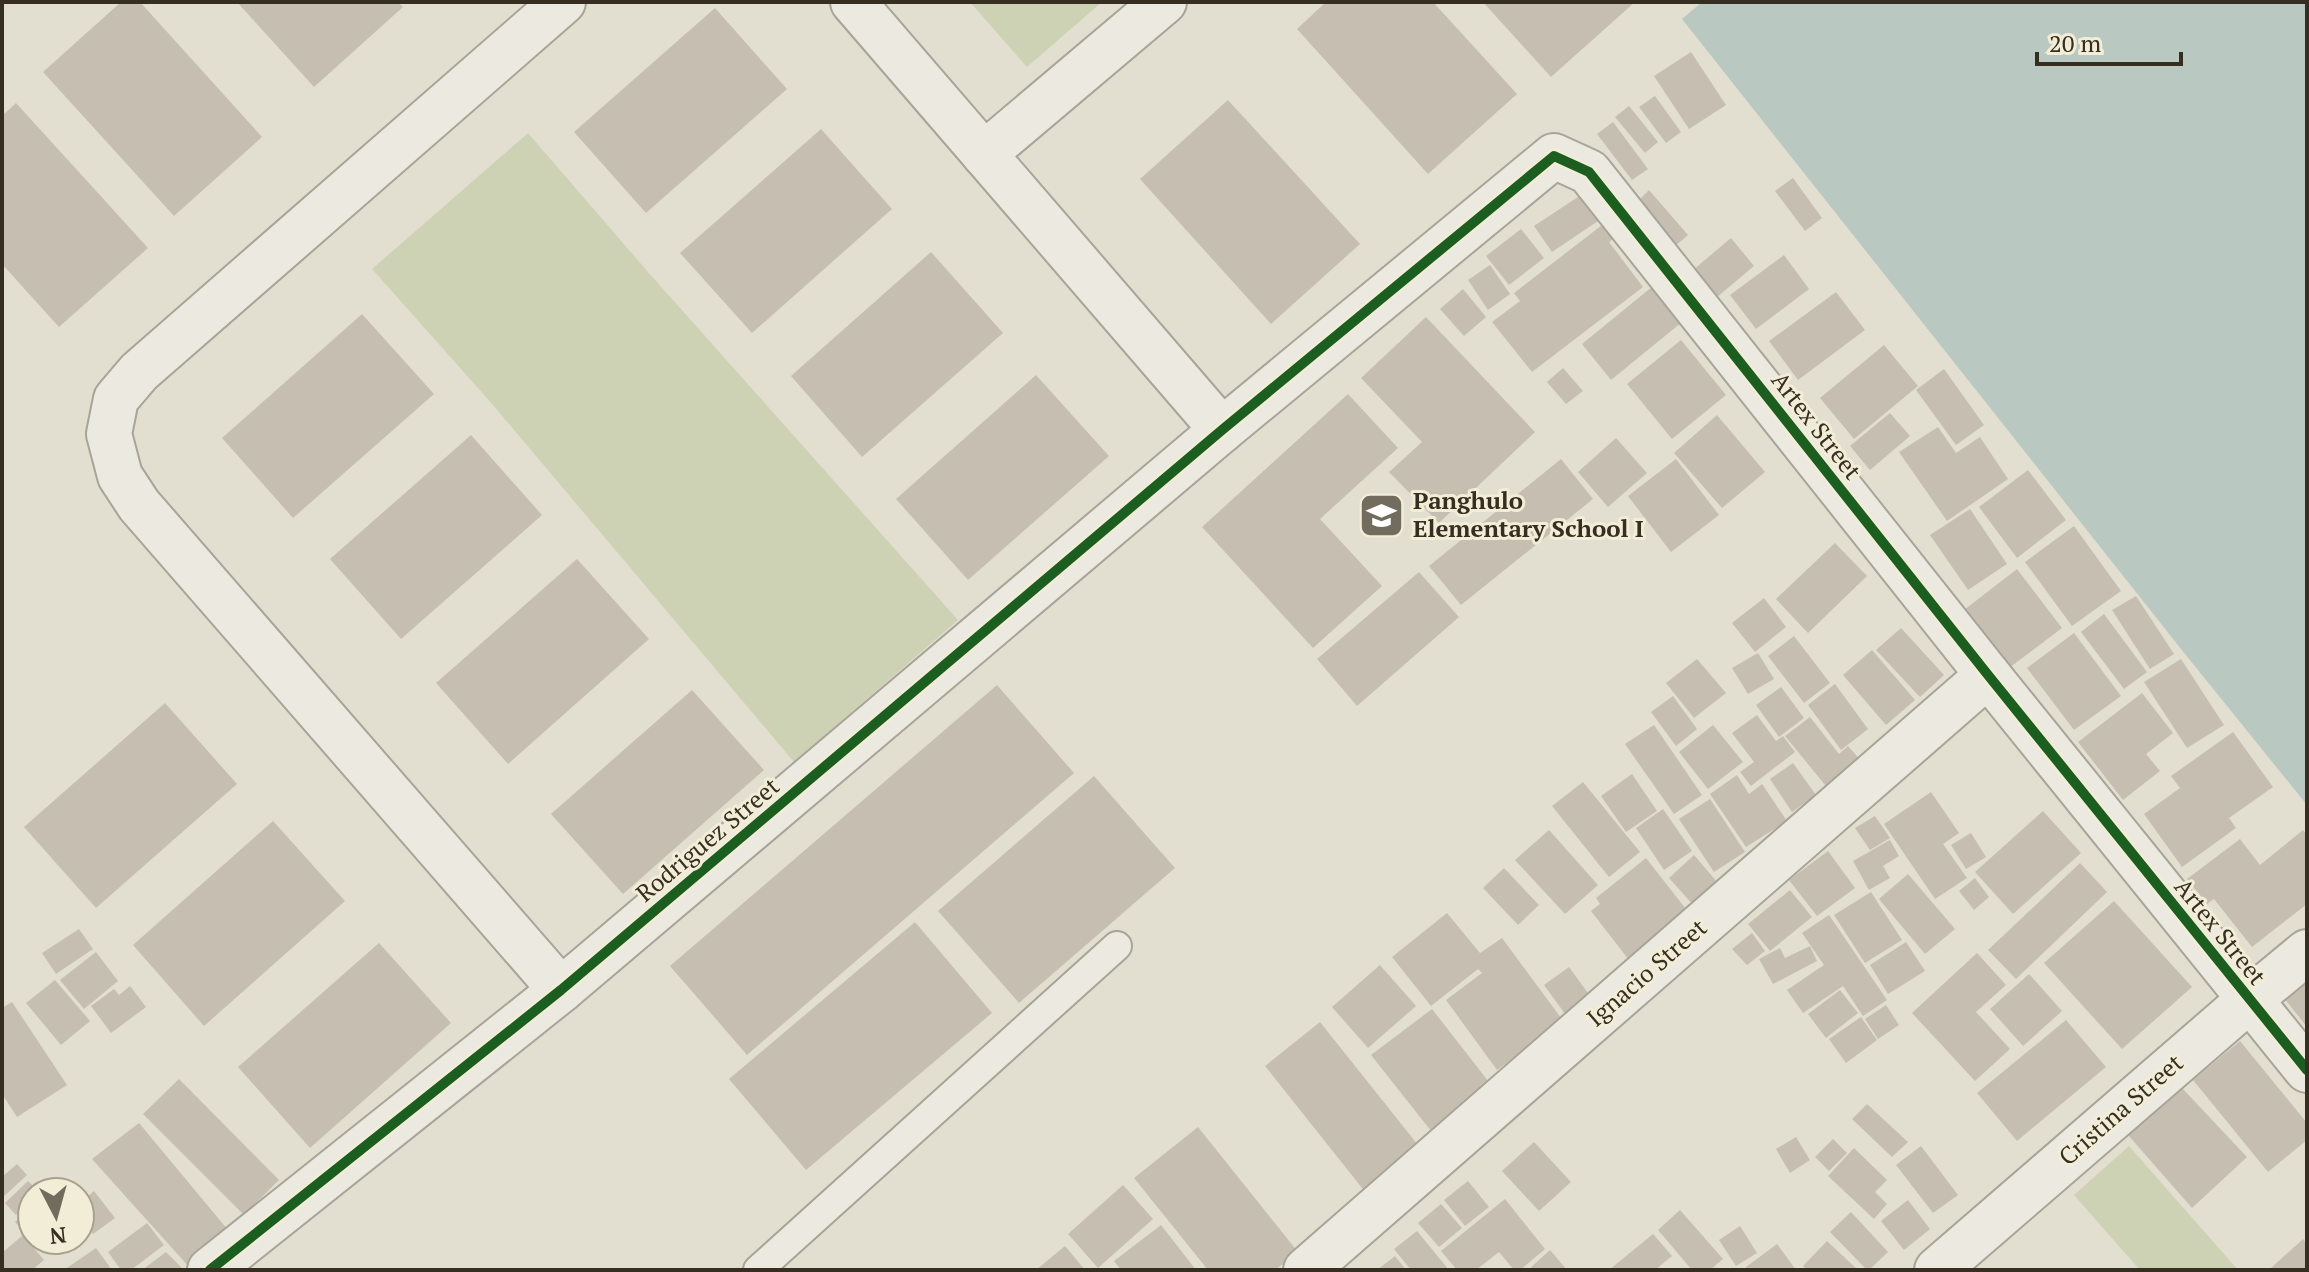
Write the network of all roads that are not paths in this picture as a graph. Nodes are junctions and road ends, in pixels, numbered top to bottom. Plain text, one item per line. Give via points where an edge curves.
1 (563, 2) edge
2 (853, 2) edge
3 (1164, 2) edge
4 (984, 154) junction
5 (1222, 430) junction
6 (1988, 675) junction
7 (1117, 946) dead end
8 (2307, 952) edge
9 (561, 990) junction
10 (2249, 1000) junction
11 (2307, 1070) edge
12 (210, 1270) edge
13 (758, 1270) edge
14 (1306, 1270) edge
15 (1937, 1270) edge

1 - 9 street via 139,372 116,399 109,434 120,476 139,505
2 - 4 street
3 - 4 street
4 - 5 street
5 - 6 street, Artex Street via 1554,156 1589,172
5 - 9 street, Rodriguez Street
6 - 10 street, Artex Street
6 - 14 street, Ignacio Street
7 - 13 lane
8 - 10 street, Cristina Street
9 - 12 street, Rodriguez Street
10 - 11 street, Artex Street
10 - 15 street, Cristina Street

